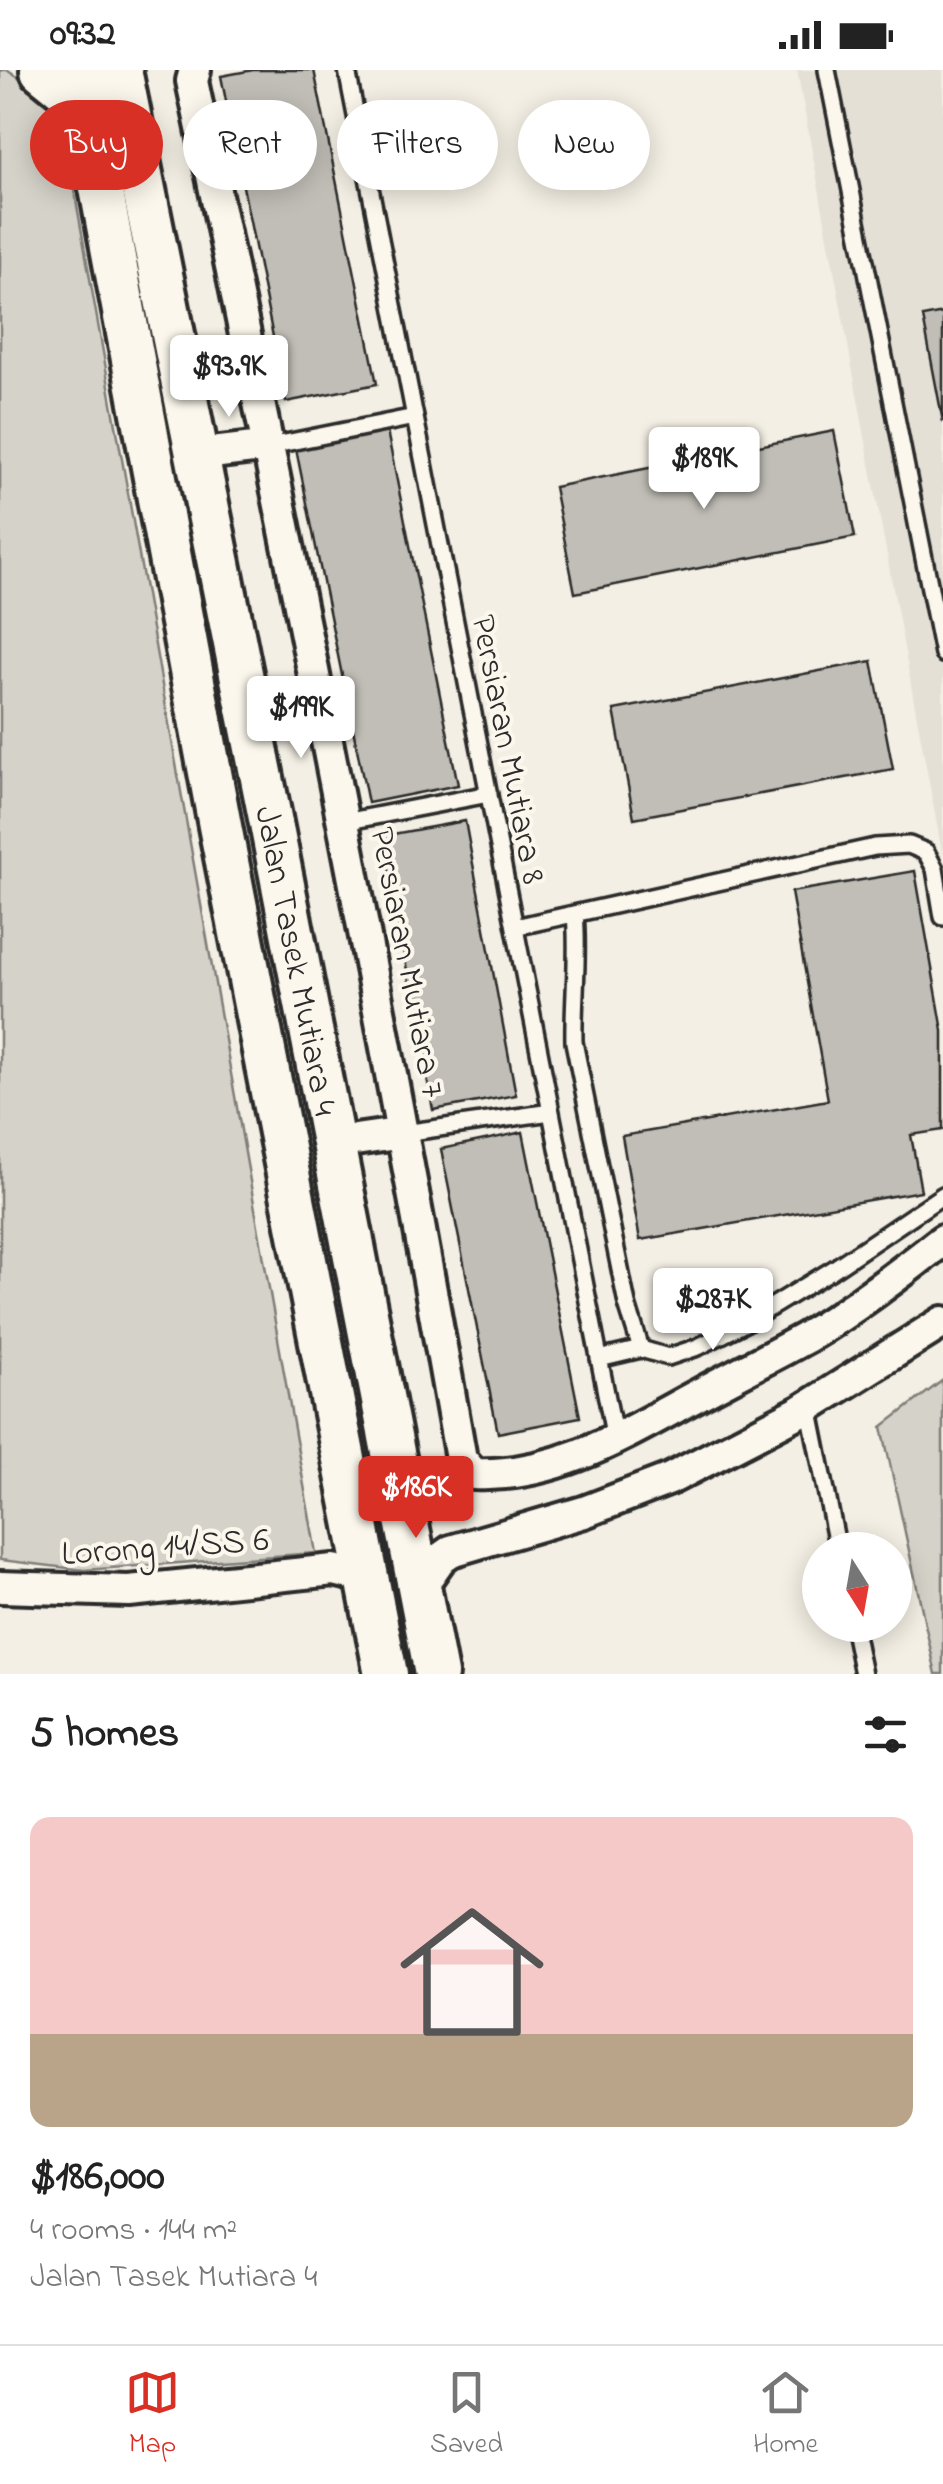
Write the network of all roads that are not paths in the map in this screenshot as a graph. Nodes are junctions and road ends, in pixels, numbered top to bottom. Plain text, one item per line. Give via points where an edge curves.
1 (42, 70) edge
2 (195, 70) edge
3 (347, 70) edge
4 (827, 70) edge
5 (126, 77) edge
6 (81, 87) edge
7 (415, 417) junction
8 (270, 446) junction
9 (195, 455) junction
10 (943, 654) edge
11 (489, 794) junction
12 (270, 818) junction
13 (344, 822) junction
14 (220, 826) junction
15 (575, 914) junction
16 (943, 917) edge
17 (515, 928) junction
18 (550, 1112) junction
19 (404, 1133) junction
20 (334, 1143) junction
21 (943, 1195) edge
22 (943, 1240) edge
23 (943, 1322) edge
24 (641, 1349) junction
25 (599, 1359) junction
26 (809, 1406) junction
27 (615, 1439) junction
28 (408, 1527) junction
29 (834, 1532) edge
30 (462, 1546) junction
31 (354, 1564) junction
32 (0, 1586) edge
33 (420, 1588) junction
34 (856, 1642) edge
35 (386, 1674) edge
36 (436, 1674) edge
37 (862, 1674) edge

1 - 6 street
2 - 8 street, Persiaran Mutiara 7
3 - 7 lane, Persiaran Mutiara 8
4 - 10 lane
5 - 9 street, Jalan Tasek Mutiara 4
6 - 14 street, Jalan Tasek Mutiara 4
7 - 8 lane
7 - 11 lane, Persiaran Mutiara 8
8 - 9 street
8 - 13 street, Persiaran Mutiara 7
9 - 12 street, Jalan Tasek Mutiara 4
11 - 13 lane
11 - 17 lane, Persiaran Mutiara 8
12 - 14 street
12 - 20 street, Jalan Tasek Mutiara 4
13 - 19 street, Persiaran Mutiara 7
14 - 31 street, Jalan Tasek Mutiara 4
15 - 16 lane via 875,846 909,845 926,852
15 - 17 lane
15 - 24 lane via 574,1042
17 - 18 lane, Persiaran Mutiara 8
18 - 19 lane
18 - 25 lane, Persiaran Mutiara 8
19 - 20 street
19 - 27 street, Persiaran Mutiara 7 via 461,1459 474,1474 498,1475 553,1465
20 - 28 street, Jalan Tasek Mutiara 4
21 - 24 lane via 745,1323 668,1356
22 - 27 street via 805,1338
23 - 26 street
24 - 25 lane
25 - 27 lane, Persiaran Mutiara 8
26 - 29 lane
26 - 30 street via 670,1479
28 - 30 street via 430,1542
28 - 33 street, Jalan Tasek Mutiara 4
30 - 33 street via 441,1558
31 - 32 street, Lorong 14/SS 6 via 129,1591
31 - 35 street, Jalan Tasek Mutiara 4
33 - 36 street, Jalan Tasek Mutiara 4
34 - 37 lane

